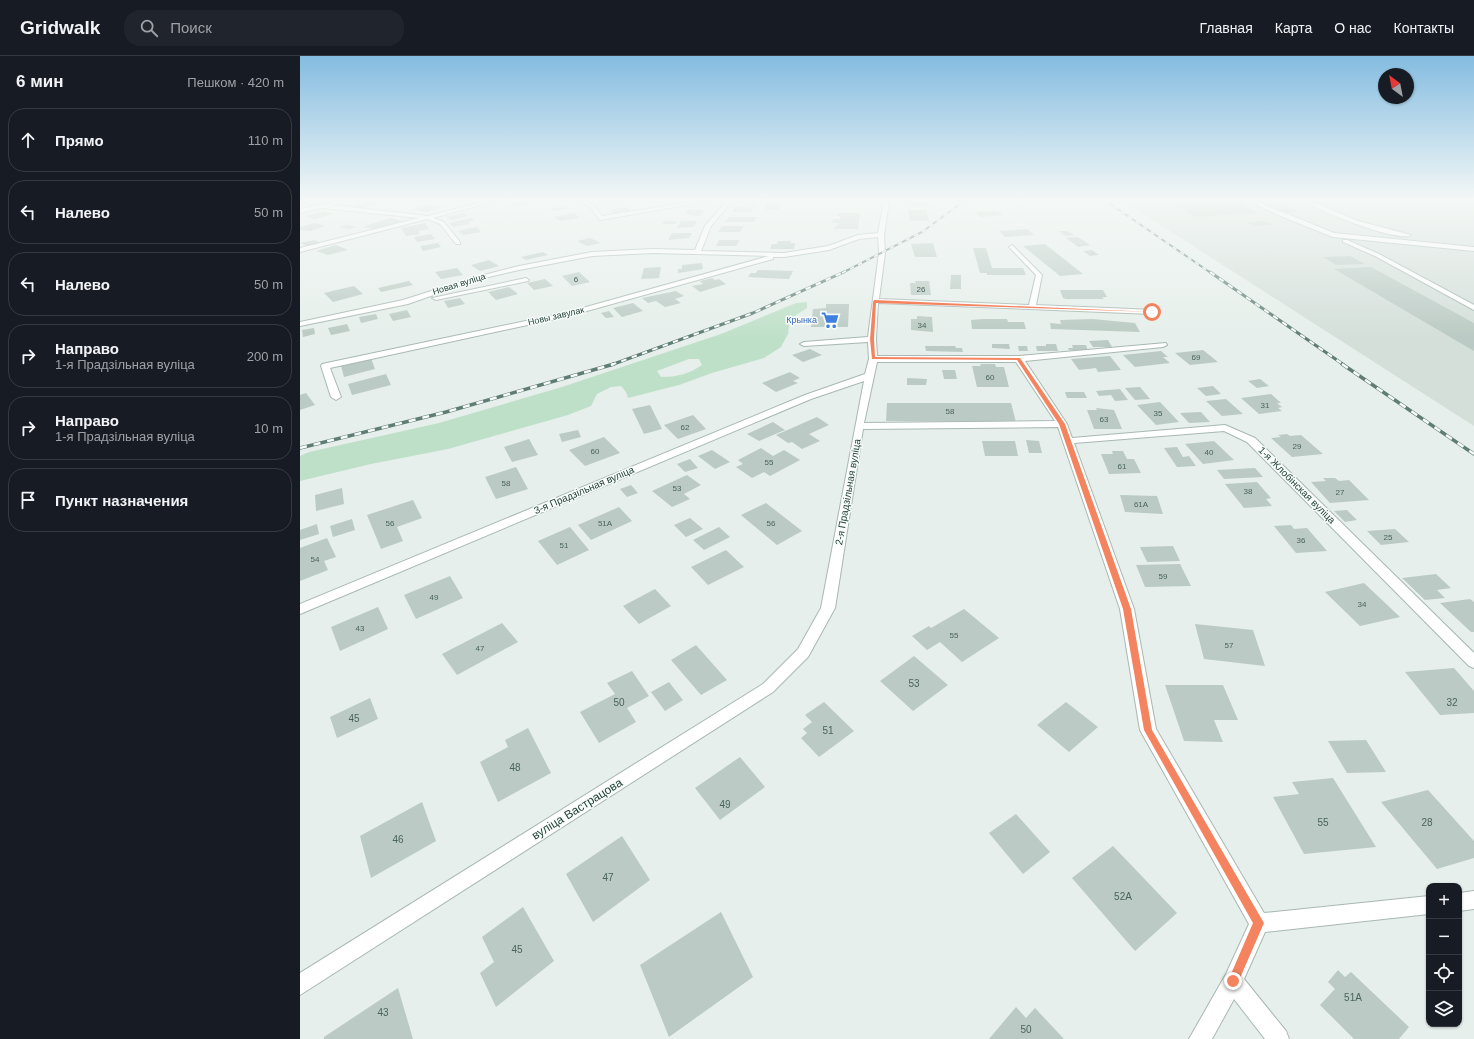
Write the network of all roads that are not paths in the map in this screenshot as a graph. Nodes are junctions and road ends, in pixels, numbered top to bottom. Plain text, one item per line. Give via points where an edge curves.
1 (312, 247) edge
2 (699, 247) edge
3 (832, 247) edge
4 (882, 247) edge
5 (1012, 247) dead end
6 (1359, 247) edge
7 (1453, 247) edge
8 (1474, 249) edge
9 (300, 250) edge
10 (697, 252) junction
11 (784, 255) junction
12 (526, 280) dead end
13 (405, 302) junction
14 (874, 302) junction
15 (1032, 307) junction
16 (1474, 308) edge
17 (1152, 312) dead end
18 (300, 324) edge
19 (872, 339) junction
20 (804, 344) dead end
21 (1163, 346) dead end
22 (873, 358) junction
23 (1018, 359) junction
24 (870, 376) junction
25 (336, 397) dead end
26 (1062, 424) junction
27 (859, 426) junction
28 (1068, 442) junction
29 (828, 608) joint
30 (300, 609) edge
31 (1474, 662) edge
32 (1474, 900) edge
33 (1462, 902) edge
34 (1426, 905) edge
35 (1259, 923) junction
36 (1233, 981) junction
37 (300, 985) edge
38 (1200, 1039) edge
39 (1278, 1039) edge

1 - 9 street
2 - 10 street
3 - 11 street, Новая вуліца
4 - 14 street, 2-я Прадзільная вуліца
5 - 15 street via 1039,275
6 - 16 street
7 - 8 street
10 - 11 street, Новая вуліца
10 - 13 street, Новая вуліца via 624,252 561,259 474,279
11 - 25 street, Новы завулак via 569,314 325,366
12 - 13 street via 428,300
13 - 18 street, Новая вуліца
14 - 15 street
14 - 19 street, 2-я Прадзільная вуліца
15 - 17 street
19 - 20 street
19 - 22 street, 2-я Прадзільная вуліца
21 - 23 street
22 - 23 street
22 - 24 street, 2-я Прадзільная вуліца
23 - 26 street
24 - 27 street, 2-я Прадзільная вуліца
24 - 30 street, 3-я Прадзільная вуліца via 808,397
26 - 27 street
26 - 28 street
27 - 29 street, 2-я Прадзільная вуліца
28 - 31 street, 1-я Жлобінская вуліца via 1225,428 1251,440
28 - 35 street via 1127,609 1148,730
29 - 37 street, вуліца Вастрацова via 803,653 768,688
32 - 33 street
34 - 35 street
35 - 36 street
36 - 38 street
36 - 39 street

